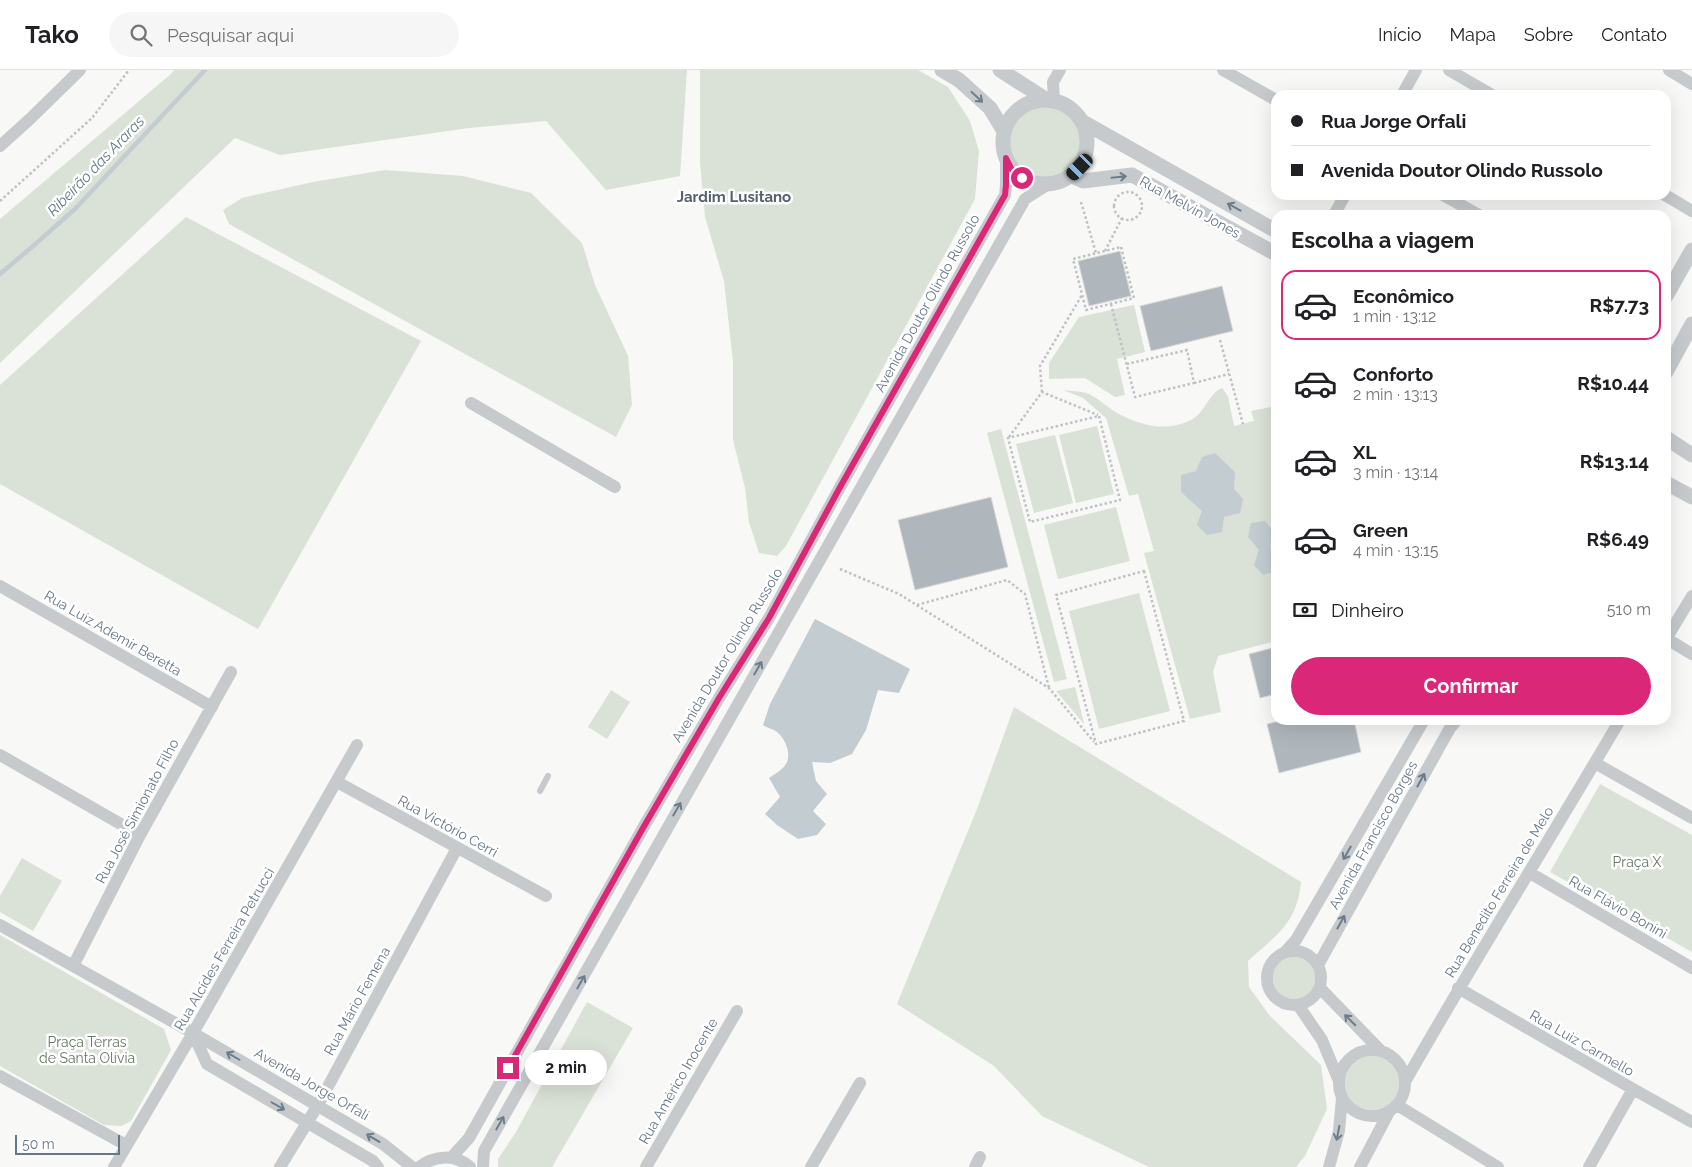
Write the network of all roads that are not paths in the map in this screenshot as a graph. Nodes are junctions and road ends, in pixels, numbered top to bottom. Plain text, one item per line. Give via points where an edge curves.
1 (80, 70) edge
2 (942, 70) edge
3 (1000, 70) edge
4 (1060, 70) edge
5 (1223, 70) edge
6 (1416, 70) edge
7 (1449, 70) edge
8 (1669, 70) edge
9 (1692, 84) edge
10 (1405, 90) edge
11 (1483, 90) edge
12 (1271, 97) edge
13 (1051, 100) junction
14 (1083, 122) junction
15 (1004, 131) junction
16 (0, 146) edge
17 (1006, 158) junction
18 (1072, 176) junction
19 (1047, 185) junction
20 (1671, 199) edge
21 (1452, 200) edge
22 (1470, 210) edge
23 (1692, 211) edge
24 (1271, 228) edge
25 (1692, 250) edge
26 (1271, 251) edge
27 (1671, 287) edge
28 (1692, 324) edge
29 (1671, 363) edge
30 (471, 402) dead end
31 (1671, 441) edge
32 (1692, 455) edge
33 (1671, 486) edge
34 (615, 488) dead end
35 (1692, 497) edge
36 (0, 586) edge
37 (1692, 596) edge
38 (1671, 631) edge
39 (1671, 642) edge
40 (1692, 654) edge
41 (232, 672) dead end
42 (719, 698) junction
43 (212, 706) junction
44 (735, 708) junction
45 (1421, 725) edge
46 (1453, 725) edge
47 (1617, 725) edge
48 (357, 745) dead end
49 (0, 755) edge
50 (1595, 763) junction
51 (548, 776) dead end
52 (337, 782) junction
53 (540, 791) dead end
54 (1692, 818) edge
55 (643, 828) junction
56 (140, 835) junction
57 (661, 838) junction
58 (636, 841) junction
59 (457, 848) junction
60 (654, 850) junction
61 (1530, 873) junction
62 (546, 896) dead end
63 (0, 925) edge
64 (1285, 952) junction
65 (1318, 965) junction
66 (73, 966) junction
67 (1692, 968) edge
68 (1320, 988) junction
69 (1458, 988) junction
70 (1298, 1006) junction
71 (736, 1011) dead end
72 (193, 1033) junction
73 (1381, 1051) junction
74 (1, 1079) edge
75 (1406, 1080) junction
76 (1338, 1081) junction
77 (860, 1082) dead end
78 (1633, 1090) junction
79 (1342, 1098) junction
80 (318, 1105) junction
81 (1393, 1109) junction
82 (306, 1122) junction
83 (1692, 1122) edge
84 (126, 1145) junction
85 (451, 1158) junction
86 (114, 1167) edge
87 (280, 1167) edge
88 (378, 1167) edge
89 (412, 1167) edge
90 (419, 1167) edge
91 (470, 1167) edge
92 (482, 1167) edge
93 (646, 1167) edge
94 (811, 1167) edge
95 (1329, 1167) edge
96 (1360, 1167) edge
97 (1498, 1167) edge
98 (1589, 1167) edge

1 - 16 street
2 -> 15 street via 959,80 990,108
3 - 13 street
4 - 13 street via 1053,82
5 - 12 street
6 - 10 street
7 - 11 street
8 - 9 street
13 - 14 street via 1066,105
13 - 15 street via 1033,102 1020,108
14 - 18 street via 1087,133 1086,157
24 -> 14 street, Rua Melvin Jones
15 - 17 street
17 - 19 street via 1012,170 1022,178 1034,184
17 - 42 street, Avenida Doutor Olindo Russolo via 1005,195 769,618
18 - 19 street
18 -> 26 street, Rua Melvin Jones via 1083,181 1132,175
44 -> 19 street via 1025,200
20 - 23 street
21 - 22 street
25 - 27 street
28 - 29 street
30 - 34 street
31 - 32 street
33 - 35 street
36 - 43 street, Rua Luiz Ademir Beretta
37 - 38 street
39 - 40 street
41 - 43 street, Rua José Simionato Filho
42 - 44 street
42 - 55 street, Avenida Doutor Olindo Russolo
43 - 56 street, Rua José Simionato Filho
57 -> 44 street
45 -> 64 street, Avenida Francisco Borges via 1296,940
65 -> 46 street, Avenida Francisco Borges
47 - 50 street, Rua Benedito Ferreira de Melo
48 - 52 street, Rua Alcídes Ferreira Petrucci
49 - 56 street
50 - 54 street
50 - 61 street, Rua Benedito Ferreira de Melo
51 - 53 lane
52 - 59 street, Rua Victório Cerri
52 - 72 street, Rua Alcídes Ferreira Petrucci
55 - 57 street
55 - 58 street, Avenida Doutor Olindo Russolo
56 - 66 street, Rua José Simionato Filho
57 - 60 street
58 - 60 street
58 - 85 street, Avenida Doutor Olindo Russolo via 469,1138
59 - 62 street, Rua Victório Cerri
59 - 80 street, Rua Mário Femena
92 -> 60 street via 484,1151
61 - 67 street, Rua Flávio Bonini
61 - 69 street, Rua Benedito Ferreira de Melo
63 - 66 street, Avenida Jorge Orfali
64 - 65 street via 1304,953
64 - 70 street via 1277,956 1267,971 1268,989 1280,1002
65 - 68 street
66 - 72 street, Avenida Jorge Orfali
68 - 70 street via 1311,1000
73 -> 68 street
69 - 75 street, Rua Benedito Ferreira de Melo
69 - 78 street, Rua Luiz Carmello
70 - 76 street via 1322,1040
71 - 93 street, Rua Américo Inocente
80 -> 72 street, Avenida Jorge Orfali
72 -> 82 street via 207,1064
72 - 84 street, Rua Alcídes Ferreira Petrucci
73 - 75 street via 1398,1062
73 - 76 street via 1362,1051 1353,1056 1341,1071
74 - 84 street
75 - 81 street via 1402,1098
76 - 79 street
77 - 94 street
78 - 83 street, Rua Luiz Carmello
78 - 98 street
79 - 81 street via 1348,1107 1368,1116 1379,1116
79 -> 95 street via 1339,1132
80 - 82 street, Rua Mário Femena
89 -> 80 street, Avenida Jorge Orfali via 383,1144
81 - 96 street
81 - 97 street
82 - 87 street, Rua Mário Femena
82 - 88 street
84 - 86 street, Rua Alcídes Ferreira Petrucci
85 - 90 street via 438,1158
85 - 91 street

